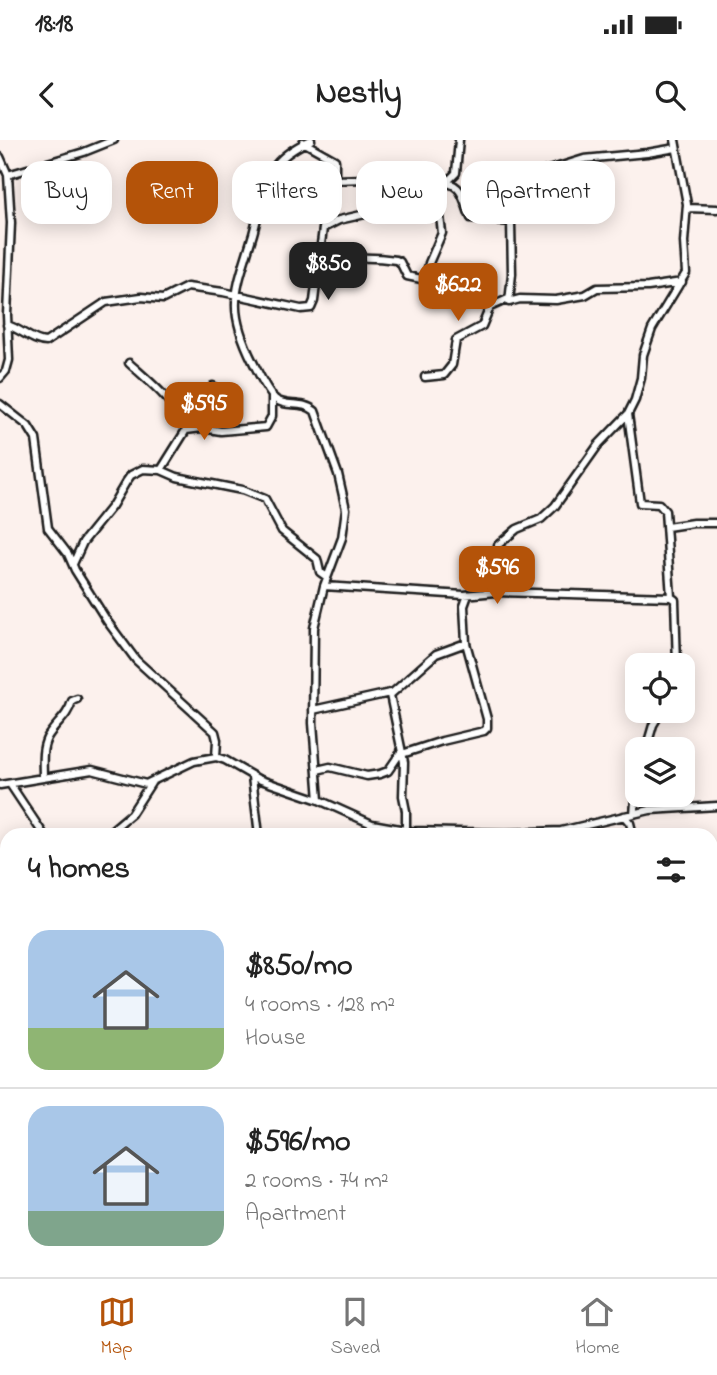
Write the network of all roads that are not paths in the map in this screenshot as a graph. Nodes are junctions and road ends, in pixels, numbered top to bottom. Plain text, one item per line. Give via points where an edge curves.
1 (114, 140) edge
2 (311, 140) edge
3 (459, 140) edge
4 (302, 142) edge
5 (675, 144) edge
6 (0, 157) edge
7 (335, 161) edge
8 (578, 161) edge
9 (8, 174) junction
10 (447, 182) edge
11 (447, 183) edge
12 (687, 208) junction
13 (717, 209) edge
14 (326, 224) edge
15 (441, 224) edge
16 (317, 265) junction
17 (682, 282) junction
18 (236, 295) junction
19 (508, 299) junction
20 (7, 325) junction
21 (129, 363) dead end
22 (425, 377) dead end
23 (0, 378) edge
24 (213, 386) dead end
25 (272, 395) junction
26 (0, 404) edge
27 (628, 414) junction
28 (186, 430) junction
29 (162, 470) junction
30 (717, 523) edge
31 (667, 527) junction
32 (75, 570) junction
33 (327, 577) junction
34 (324, 586) junction
35 (496, 592) junction
36 (468, 594) junction
37 (671, 597) junction
38 (466, 643) junction
39 (677, 653) edge
40 (390, 693) junction
41 (77, 699) dead end
42 (313, 710) junction
43 (402, 754) junction
44 (216, 757) junction
45 (317, 769) junction
46 (252, 777) junction
47 (43, 778) junction
48 (151, 783) junction
49 (10, 784) junction
50 (0, 785) edge
51 (319, 800) junction
52 (717, 806) edge
53 (635, 807) edge
54 (634, 814) junction
55 (624, 816) junction
56 (588, 825) junction
57 (39, 828) edge
58 (114, 828) edge
59 (258, 828) edge
60 (391, 828) edge
61 (410, 828) edge
62 (570, 828) edge
63 (588, 828) edge
64 (631, 828) edge

1 - 9 street
2 - 4 street
3 - 10 street via 456,173
4 - 7 street
4 - 18 street via 269,173
5 - 8 street via 647,153
5 - 12 street
6 - 9 street
9 - 20 street via 11,263
11 - 19 street via 459,188 471,218 511,222
12 - 13 street
12 - 17 street
14 - 16 street
15 - 16 street via 426,280 407,276 398,261 377,257
16 - 18 street via 311,308
17 - 19 street via 597,288 556,300
17 - 27 street via 652,329
18 - 20 street via 187,287 163,299 110,301 47,342
18 - 25 street via 236,322 242,339
19 - 22 street via 490,307 482,326 456,340 452,365 444,375
20 - 23 street via 9,360
21 - 28 street via 160,391
24 - 28 street via 198,418
25 - 28 street via 272,416 265,427
25 - 33 street via 282,403 304,404 315,411 338,474 345,523
26 - 32 street via 28,426 36,439 48,528
27 - 31 street via 639,501 662,506
27 - 35 street via 599,444 555,506 498,545
28 - 29 street
29 - 32 street via 131,475 83,542
29 - 33 street via 265,499 282,531 317,559 320,572
30 - 31 street
31 - 37 street
32 - 44 street via 136,660 215,732
33 - 34 street
34 - 36 street
34 - 42 street via 314,628
35 - 36 street
35 - 37 street
36 - 38 street via 464,606
37 - 39 street via 676,604
38 - 40 street via 436,654
38 - 43 street via 487,728
40 - 42 street
40 - 43 street
41 - 47 street via 47,738
42 - 45 street
43 - 45 street via 380,774
43 - 61 street
44 - 46 street
44 - 48 street via 194,761
45 - 51 street
46 - 51 street
46 - 59 street
47 - 48 street via 92,770
47 - 49 street
48 - 58 street via 131,814
49 - 50 street
49 - 57 street
51 - 60 street
52 - 54 street via 667,807
53 - 54 street
54 - 55 street
55 - 56 street
55 - 64 street
56 - 62 street
56 - 63 street

